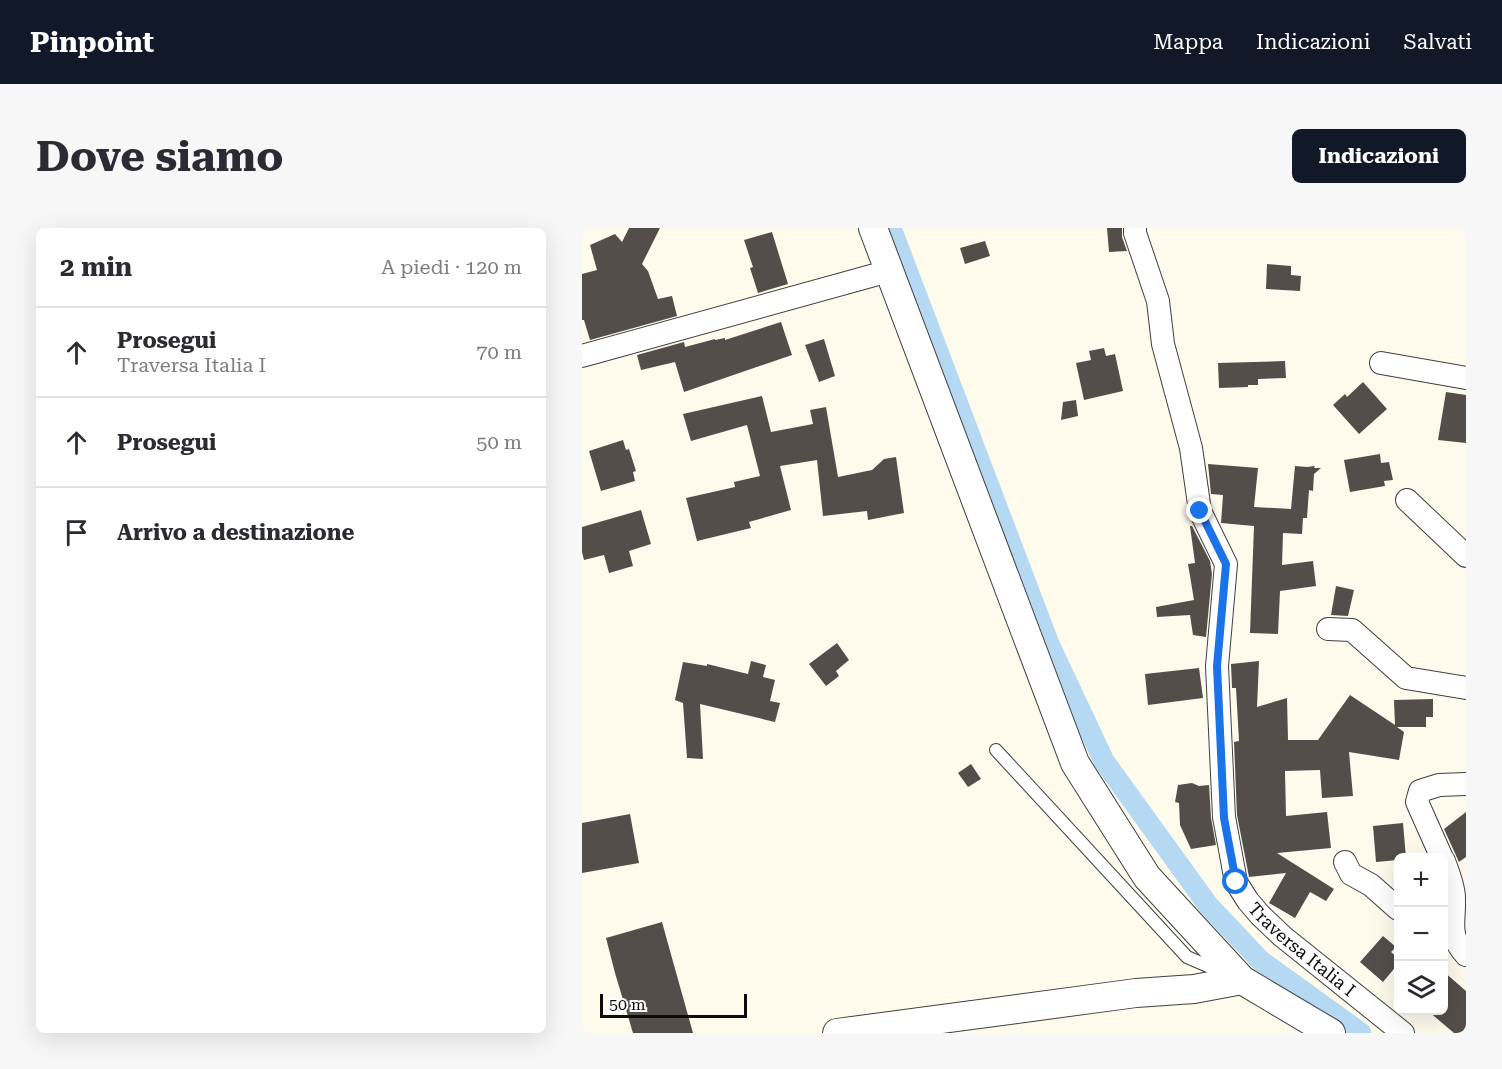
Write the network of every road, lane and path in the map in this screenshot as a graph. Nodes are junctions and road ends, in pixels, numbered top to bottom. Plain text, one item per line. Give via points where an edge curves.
1 (873, 228) edge
2 (1135, 228) edge
3 (889, 271) junction
4 (582, 356) edge
5 (1381, 363) dead end
6 (1466, 378) edge
7 (1407, 500) dead end
8 (1466, 556) edge
9 (1328, 629) dead end
10 (1466, 688) edge
11 (996, 750) dead end
12 (1466, 784) edge
13 (1345, 862) dead end
14 (1450, 871) edge
15 (1396, 907) edge
16 (1448, 931) edge
17 (1466, 955) edge
18 (1242, 980) junction
19 (837, 1033) edge
20 (1330, 1033) edge
21 (1403, 1033) edge

1 - 3 street
2 - 21 street, Traversa Italia I via 1158,301 1163,344 1191,448 1200,511 1226,564 1217,666 1224,818 1236,882 1248,901 1282,936
3 - 4 street
3 - 18 street via 1075,763 1147,877
5 - 6 street
7 - 8 street
9 - 10 street via 1352,630 1406,678
11 - 18 lane via 1187,957
12 - 14 street via 1439,785 1420,791 1417,802
13 - 15 street via 1351,874 1371,885
14 - 16 street via 1454,895
16 - 17 street
18 - 19 street
18 - 20 street

